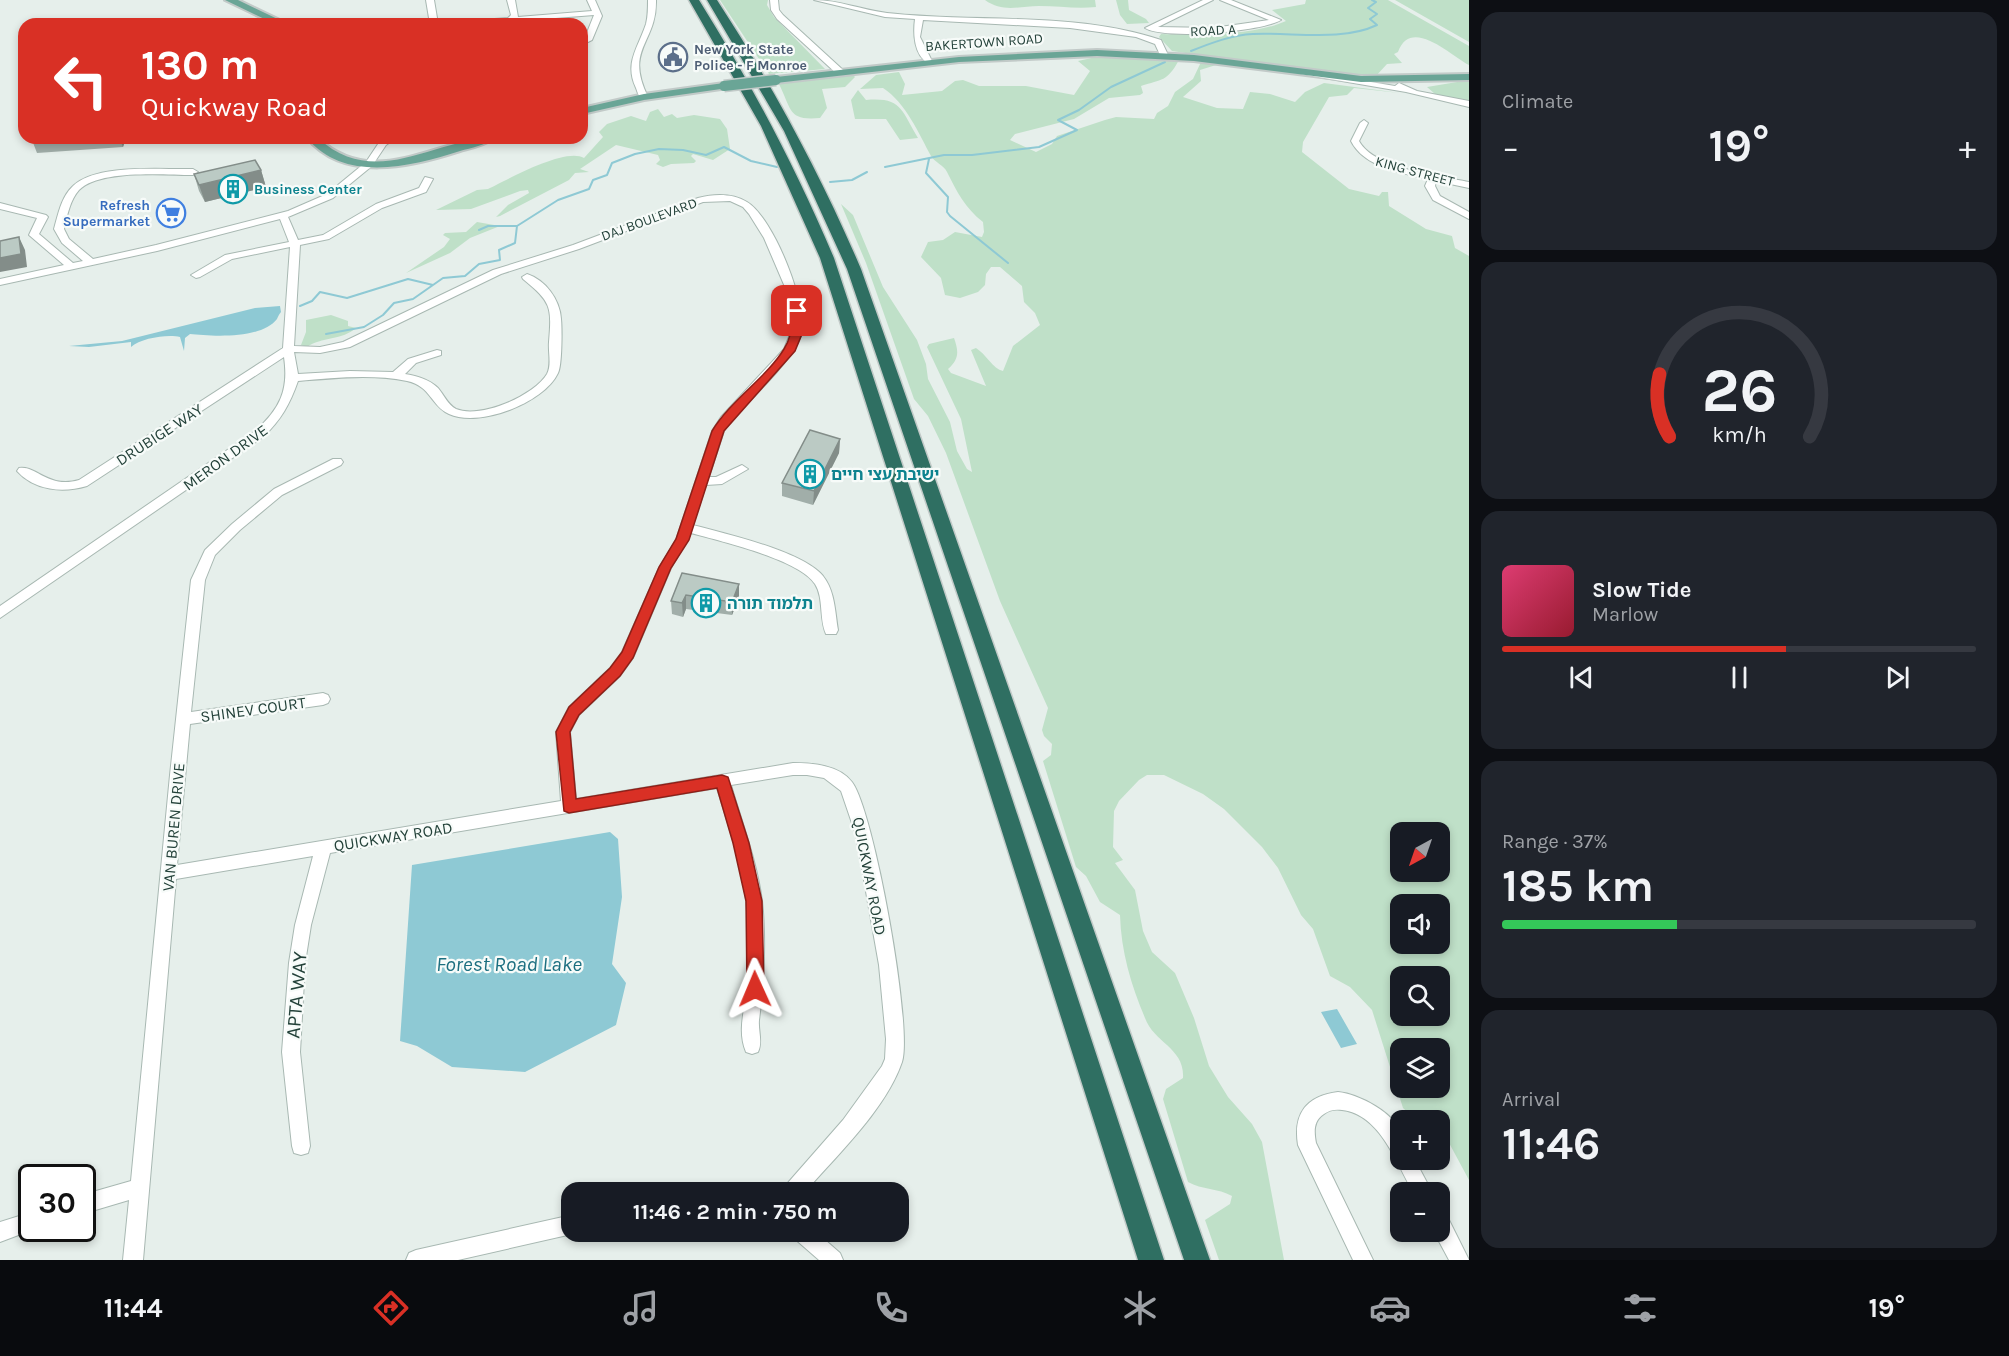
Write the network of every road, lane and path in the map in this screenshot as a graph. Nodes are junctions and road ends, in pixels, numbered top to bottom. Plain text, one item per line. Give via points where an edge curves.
1 (230, 0) edge
2 (430, 0) edge
3 (502, 0) edge
4 (511, 0) edge
5 (591, 0) edge
6 (652, 0) edge
7 (694, 0) edge
8 (712, 0) edge
9 (774, 0) edge
10 (818, 0) edge
11 (1209, 0) edge
12 (1224, 0) edge
13 (1182, 1) edge
14 (830, 2) edge
15 (1196, 6) junction
16 (596, 13) junction
17 (270, 18) edge
18 (433, 18) edge
19 (508, 18) edge
20 (514, 18) edge
21 (550, 18) edge
22 (919, 18) junction
23 (1149, 28) junction
24 (1127, 33) junction
25 (588, 40) dead end
26 (1164, 55) junction
27 (928, 61) junction
28 (840, 72) junction
29 (1299, 72) junction
30 (1469, 76) edge
31 (1391, 80) junction
32 (1431, 80) junction
33 (1405, 90) junction
34 (644, 97) junction
35 (1441, 98) junction
36 (1469, 104) edge
37 (588, 110) edge
38 (1364, 123) dead end
39 (318, 144) edge
40 (383, 144) edge
41 (473, 144) edge
42 (369, 164) junction
43 (193, 172) edge
44 (1433, 177) junction
45 (428, 179) dead end
46 (1469, 185) edge
47 (0, 206) edge
48 (283, 215) junction
49 (1469, 216) edge
50 (295, 243) junction
51 (91, 262) junction
52 (72, 267) junction
53 (195, 275) dead end
54 (527, 277) dead end
55 (0, 282) edge
56 (288, 349) junction
57 (437, 353) dead end
58 (395, 377) junction
59 (293, 378) junction
60 (337, 462) dead end
61 (742, 469) dead end
62 (23, 471) dead end
63 (700, 481) junction
64 (686, 527) junction
65 (0, 613) edge
66 (831, 630) dead end
67 (323, 699) dead end
68 (183, 719) junction
69 (722, 781) junction
70 (569, 806) junction
71 (323, 848) junction
72 (169, 873) junction
73 (752, 1046) dead end
74 (1390, 1136) edge
75 (301, 1146) dead end
76 (801, 1182) edge
77 (138, 1188) junction
78 (96, 1201) edge
79 (18, 1226) edge
80 (561, 1227) edge
81 (0, 1232) edge
82 (813, 1242) edge
83 (1450, 1242) edge
84 (425, 1259) edge
85 (133, 1260) edge
86 (833, 1260) edge
87 (1151, 1260) edge
88 (1197, 1260) edge
89 (1362, 1260) edge
90 (1460, 1260) edge

1 - 17 main road
2 - 18 street
3 - 19 street
4 - 20 street
5 - 16 street
6 - 34 street via 651,20 634,60 635,79
7 - 87 highway via 759,107 827,258
8 - 88 highway via 792,130 854,269
9 - 28 street via 780,17
10 - 14 street
11 - 15 street
12 - 23 street, ROAD A via 1277,20 1217,31
13 - 15 street
14 - 22 street via 885,15
15 - 23 street
16 - 21 street
16 - 25 street
22 - 24 street
22 - 27 street via 917,41
23 - 24 street
24 - 26 street via 1155,40
26 - 27 main road, BAKERTOWN ROAD via 1049,52
26 - 29 main road, BAKERTOWN ROAD
27 - 28 main road, BAKERTOWN ROAD
28 - 34 main road, BAKERTOWN ROAD, bridge
29 - 31 main road, BAKERTOWN ROAD
29 - 33 street
30 - 32 main road, BAKERTOWN ROAD
31 - 32 main road, BAKERTOWN ROAD
31 - 33 street
32 - 35 street via 1423,89
33 - 35 street
34 - 37 main road, BAKERTOWN ROAD
35 - 36 street
38 - 44 street, KING STREET via 1355,141 1364,155
39 - 42 main road via 344,159
40 - 42 street
41 - 42 main road via 440,156
42 - 48 street via 330,196
43 - 51 street via 110,174 76,188 58,225 65,241
44 - 46 street, KING STREET
44 - 49 street via 1430,186 1434,195
45 - 50 street via 423,190 379,206 326,237
47 - 52 street via 43,217 34,235
48 - 50 street
48 - 51 street
50 - 53 street via 229,257
50 - 56 street
51 - 52 street
52 - 55 street
54 - 58 street via 551,299 555,314 555,367 543,386 501,409 471,416 448,408 428,384
56 - 59 street
56 - 62 street, DRUBIGE WAY via 83,483 54,488
56 - 63 street, DAJ BOULEVARD via 340,347 497,272 701,200 734,199 756,213 765,229 792,294 798,329 789,351 725,420
57 - 58 street via 412,361
58 - 59 street via 337,374
59 - 65 street, MERON DRIVE via 284,404 259,434
60 - 68 street, VAN BUREN DRIVE via 278,492 210,553 198,580
61 - 63 street via 718,481
63 - 64 street, DAJ BOULEVARD
64 - 66 street via 809,570 819,579
64 - 70 street, DAJ BOULEVARD via 628,654 566,723 563,732
67 - 68 street, SHINEV COURT
68 - 72 street, VAN BUREN DRIVE
69 - 70 street, QUICKWAY ROAD
69 - 73 street via 754,901
69 - 76 street, QUICKWAY ROAD via 793,769 826,772 848,788 866,839 877,900 894,1058 871,1098
70 - 71 street, QUICKWAY ROAD
71 - 72 street, QUICKWAY ROAD
71 - 75 street, APTA WAY via 297,963 291,1052
72 - 77 street, VAN BUREN DRIVE
74 - 89 street via 1368,1111 1338,1100 1315,1106 1304,1131 1307,1145
77 - 78 street
77 - 85 street, VAN BUREN DRIVE
79 - 81 street
80 - 84 street
82 - 86 street
83 - 90 street

